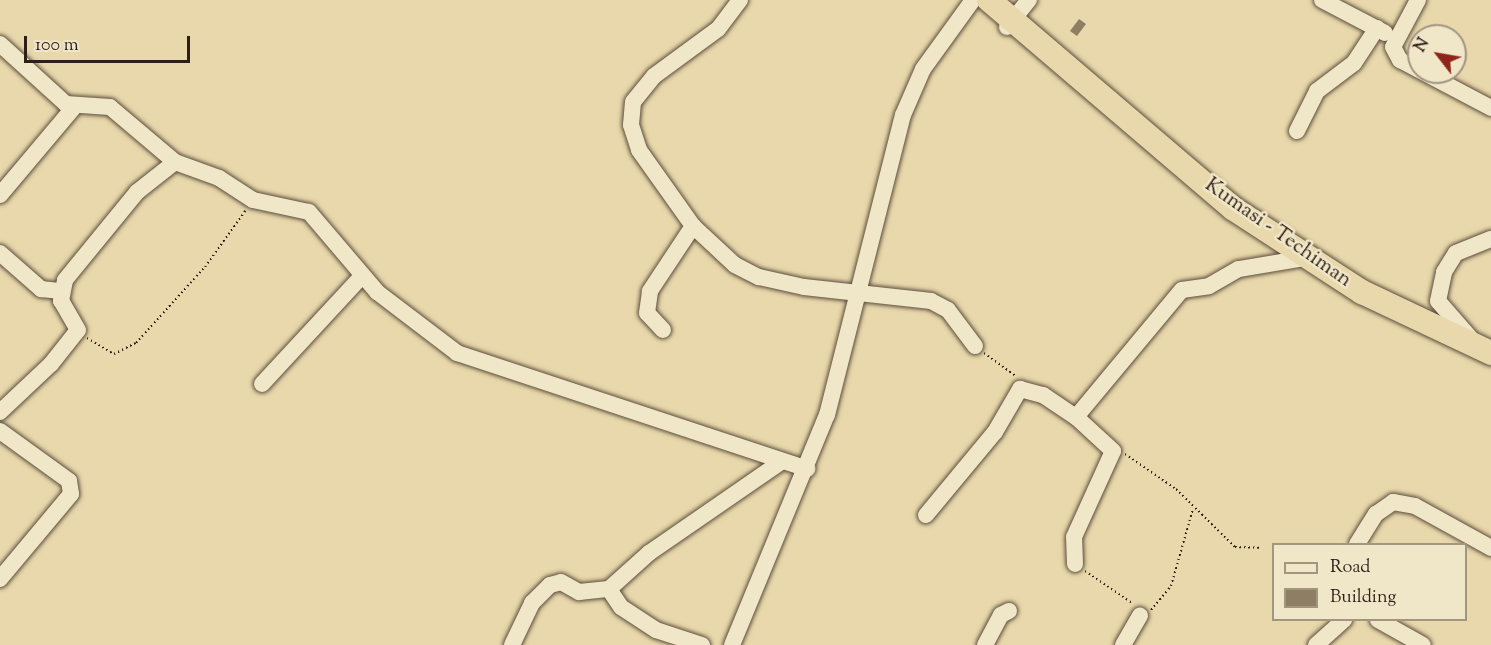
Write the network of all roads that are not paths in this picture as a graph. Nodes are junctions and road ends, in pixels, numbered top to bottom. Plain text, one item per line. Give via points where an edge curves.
1 (740, 0) edge
2 (975, 0) edge
3 (989, 0) edge
4 (1029, 0) edge
5 (1322, 0) edge
6 (1418, 0) edge
7 (1009, 23) junction
8 (1377, 28) junction
9 (1396, 38) junction
10 (0, 44) edge
11 (75, 106) junction
12 (1491, 108) edge
13 (1297, 131) dead end
14 (175, 162) junction
15 (0, 195) edge
16 (693, 226) junction
17 (1491, 238) edge
18 (0, 253) edge
19 (1305, 258) junction
20 (362, 276) junction
21 (861, 289) junction
22 (59, 291) junction
23 (663, 330) dead end
24 (975, 346) road end
25 (1485, 350) edge
26 (262, 384) dead end
27 (0, 412) edge
28 (1076, 417) junction
29 (0, 431) edge
30 (781, 462) junction
31 (807, 470) junction
32 (926, 515) dead end
33 (1358, 543) edge
34 (1491, 548) edge
35 (1075, 564) road end
36 (0, 579) edge
37 (609, 589) junction
38 (1009, 611) dead end
39 (1140, 615) road end
40 (1343, 621) edge
41 (1380, 621) edge
42 (512, 645) edge
43 (702, 645) edge
44 (732, 645) edge
45 (985, 645) edge
46 (1123, 645) edge
47 (1316, 645) edge
48 (1423, 645) edge

1 - 16 street via 718,29 654,76 631,111 639,150
2 - 7 highway, Kumasi - Techiman
2 - 21 street via 943,38 910,97
3 - 7 highway, Kumasi - Techiman
4 - 7 street
5 - 8 street
6 - 9 street
7 - 19 highway, Kumasi - Techiman via 1087,80 1234,209
8 - 9 street
8 - 13 street via 1354,63 1317,91
9 - 12 street via 1396,54 1405,66
10 - 11 street via 50,92
11 - 14 street via 110,107
11 - 15 street
14 - 20 street via 219,178 253,200 309,212
14 - 22 street via 137,192
16 - 21 street via 717,251 759,277 816,288
16 - 23 street via 650,291 647,313
17 - 25 street via 1456,254 1444,272 1437,301
18 - 22 street via 41,289
19 - 25 highway, Kumasi - Techiman
19 - 28 street via 1239,269 1209,286 1182,290
20 - 26 street
20 - 30 street via 422,330 467,357
21 - 24 street via 931,301 948,310
21 - 31 street
22 - 27 street via 78,330 51,364
28 - 32 street via 1043,395 1020,389 995,432
28 - 35 street via 1110,444 1110,465 1074,537
29 - 36 street via 69,481 71,494
30 - 31 street
30 - 37 street via 649,553
31 - 44 street
33 - 34 street via 1376,514 1393,502 1415,506
37 - 42 street via 579,592 561,582 550,585 532,603
37 - 43 street via 621,607 656,630
38 - 45 street via 1001,615
39 - 46 street
40 - 47 street
41 - 48 street

